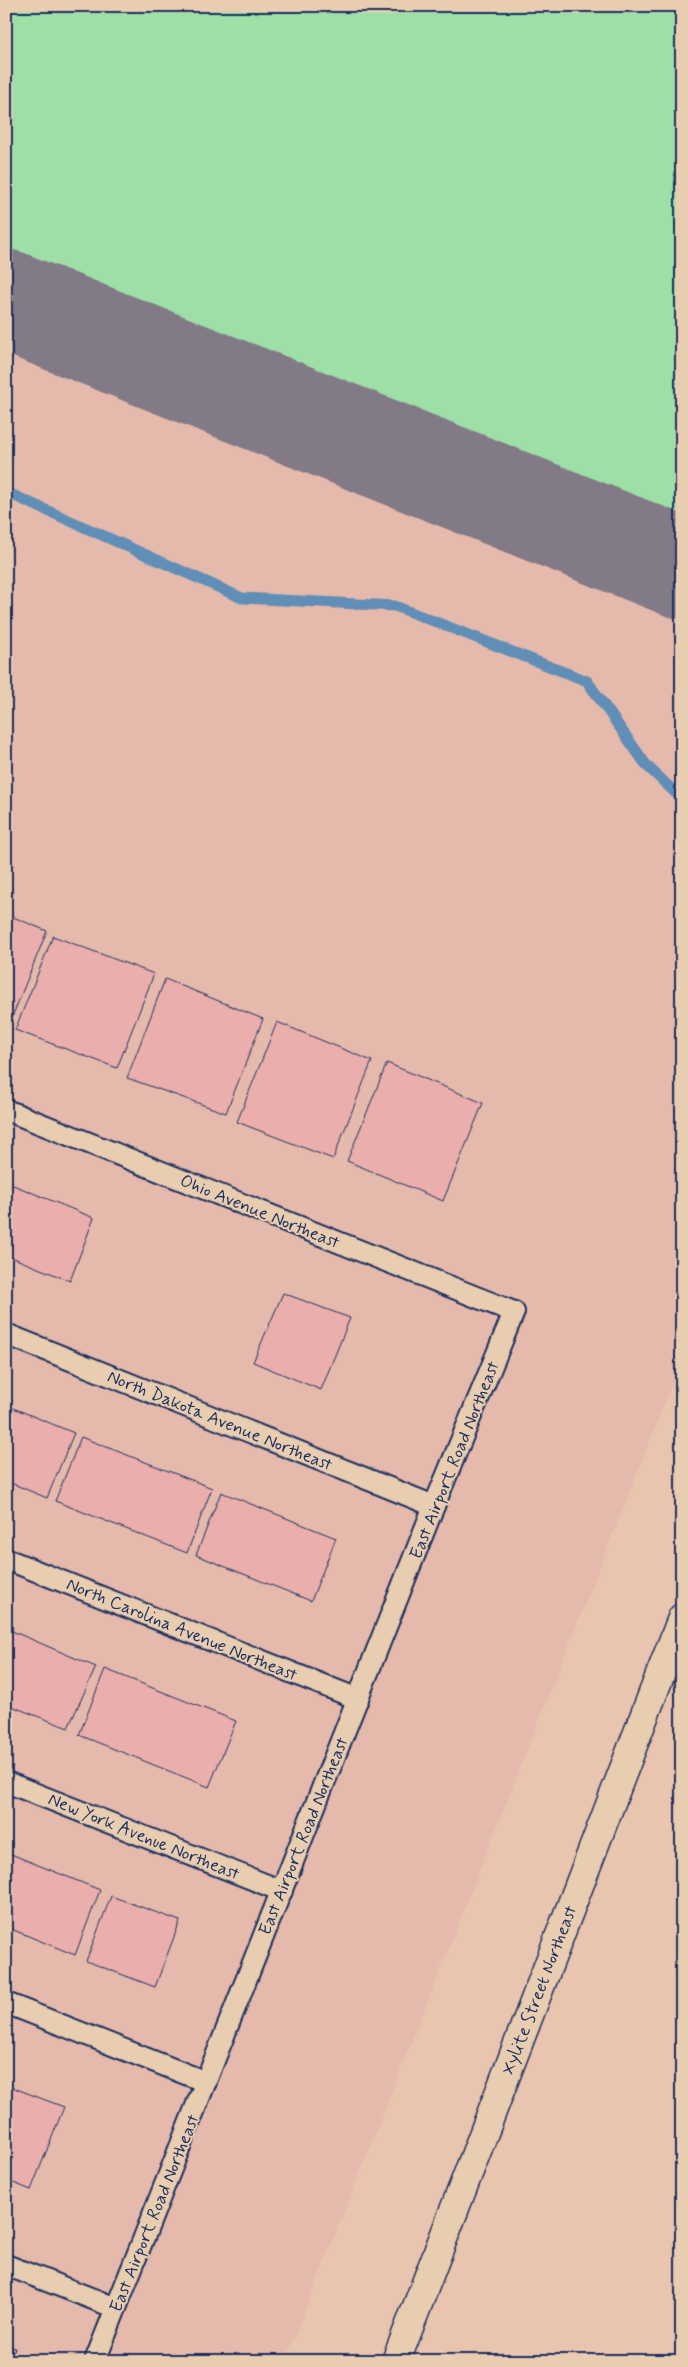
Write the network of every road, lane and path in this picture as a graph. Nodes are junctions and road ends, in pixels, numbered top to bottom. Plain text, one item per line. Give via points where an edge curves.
1 (6, 1110) edge
2 (514, 1312) joint
3 (6, 1334) edge
4 (434, 1506) junction
5 (6, 1559) edge
6 (682, 1618) edge
7 (358, 1699) junction
8 (6, 1782) edge
9 (282, 1891) junction
10 (6, 2003) edge
11 (206, 2082) junction
12 (6, 2265) edge
13 (116, 2308) junction
14 (96, 2361) edge
15 (396, 2361) edge

1 - 2 lane, Ohio Avenue Northeast
2 - 4 lane, East Airport Road Northeast
3 - 4 lane, North Dakota Avenue Northeast
4 - 7 lane, East Airport Road Northeast
5 - 7 lane, North Carolina Avenue Northeast
6 - 15 street, Xylite Street Northeast
7 - 9 lane, East Airport Road Northeast
8 - 9 lane, New York Avenue Northeast
9 - 11 lane, East Airport Road Northeast
10 - 11 lane
11 - 13 lane, East Airport Road Northeast
12 - 13 lane
13 - 14 lane, East Airport Road Northeast

